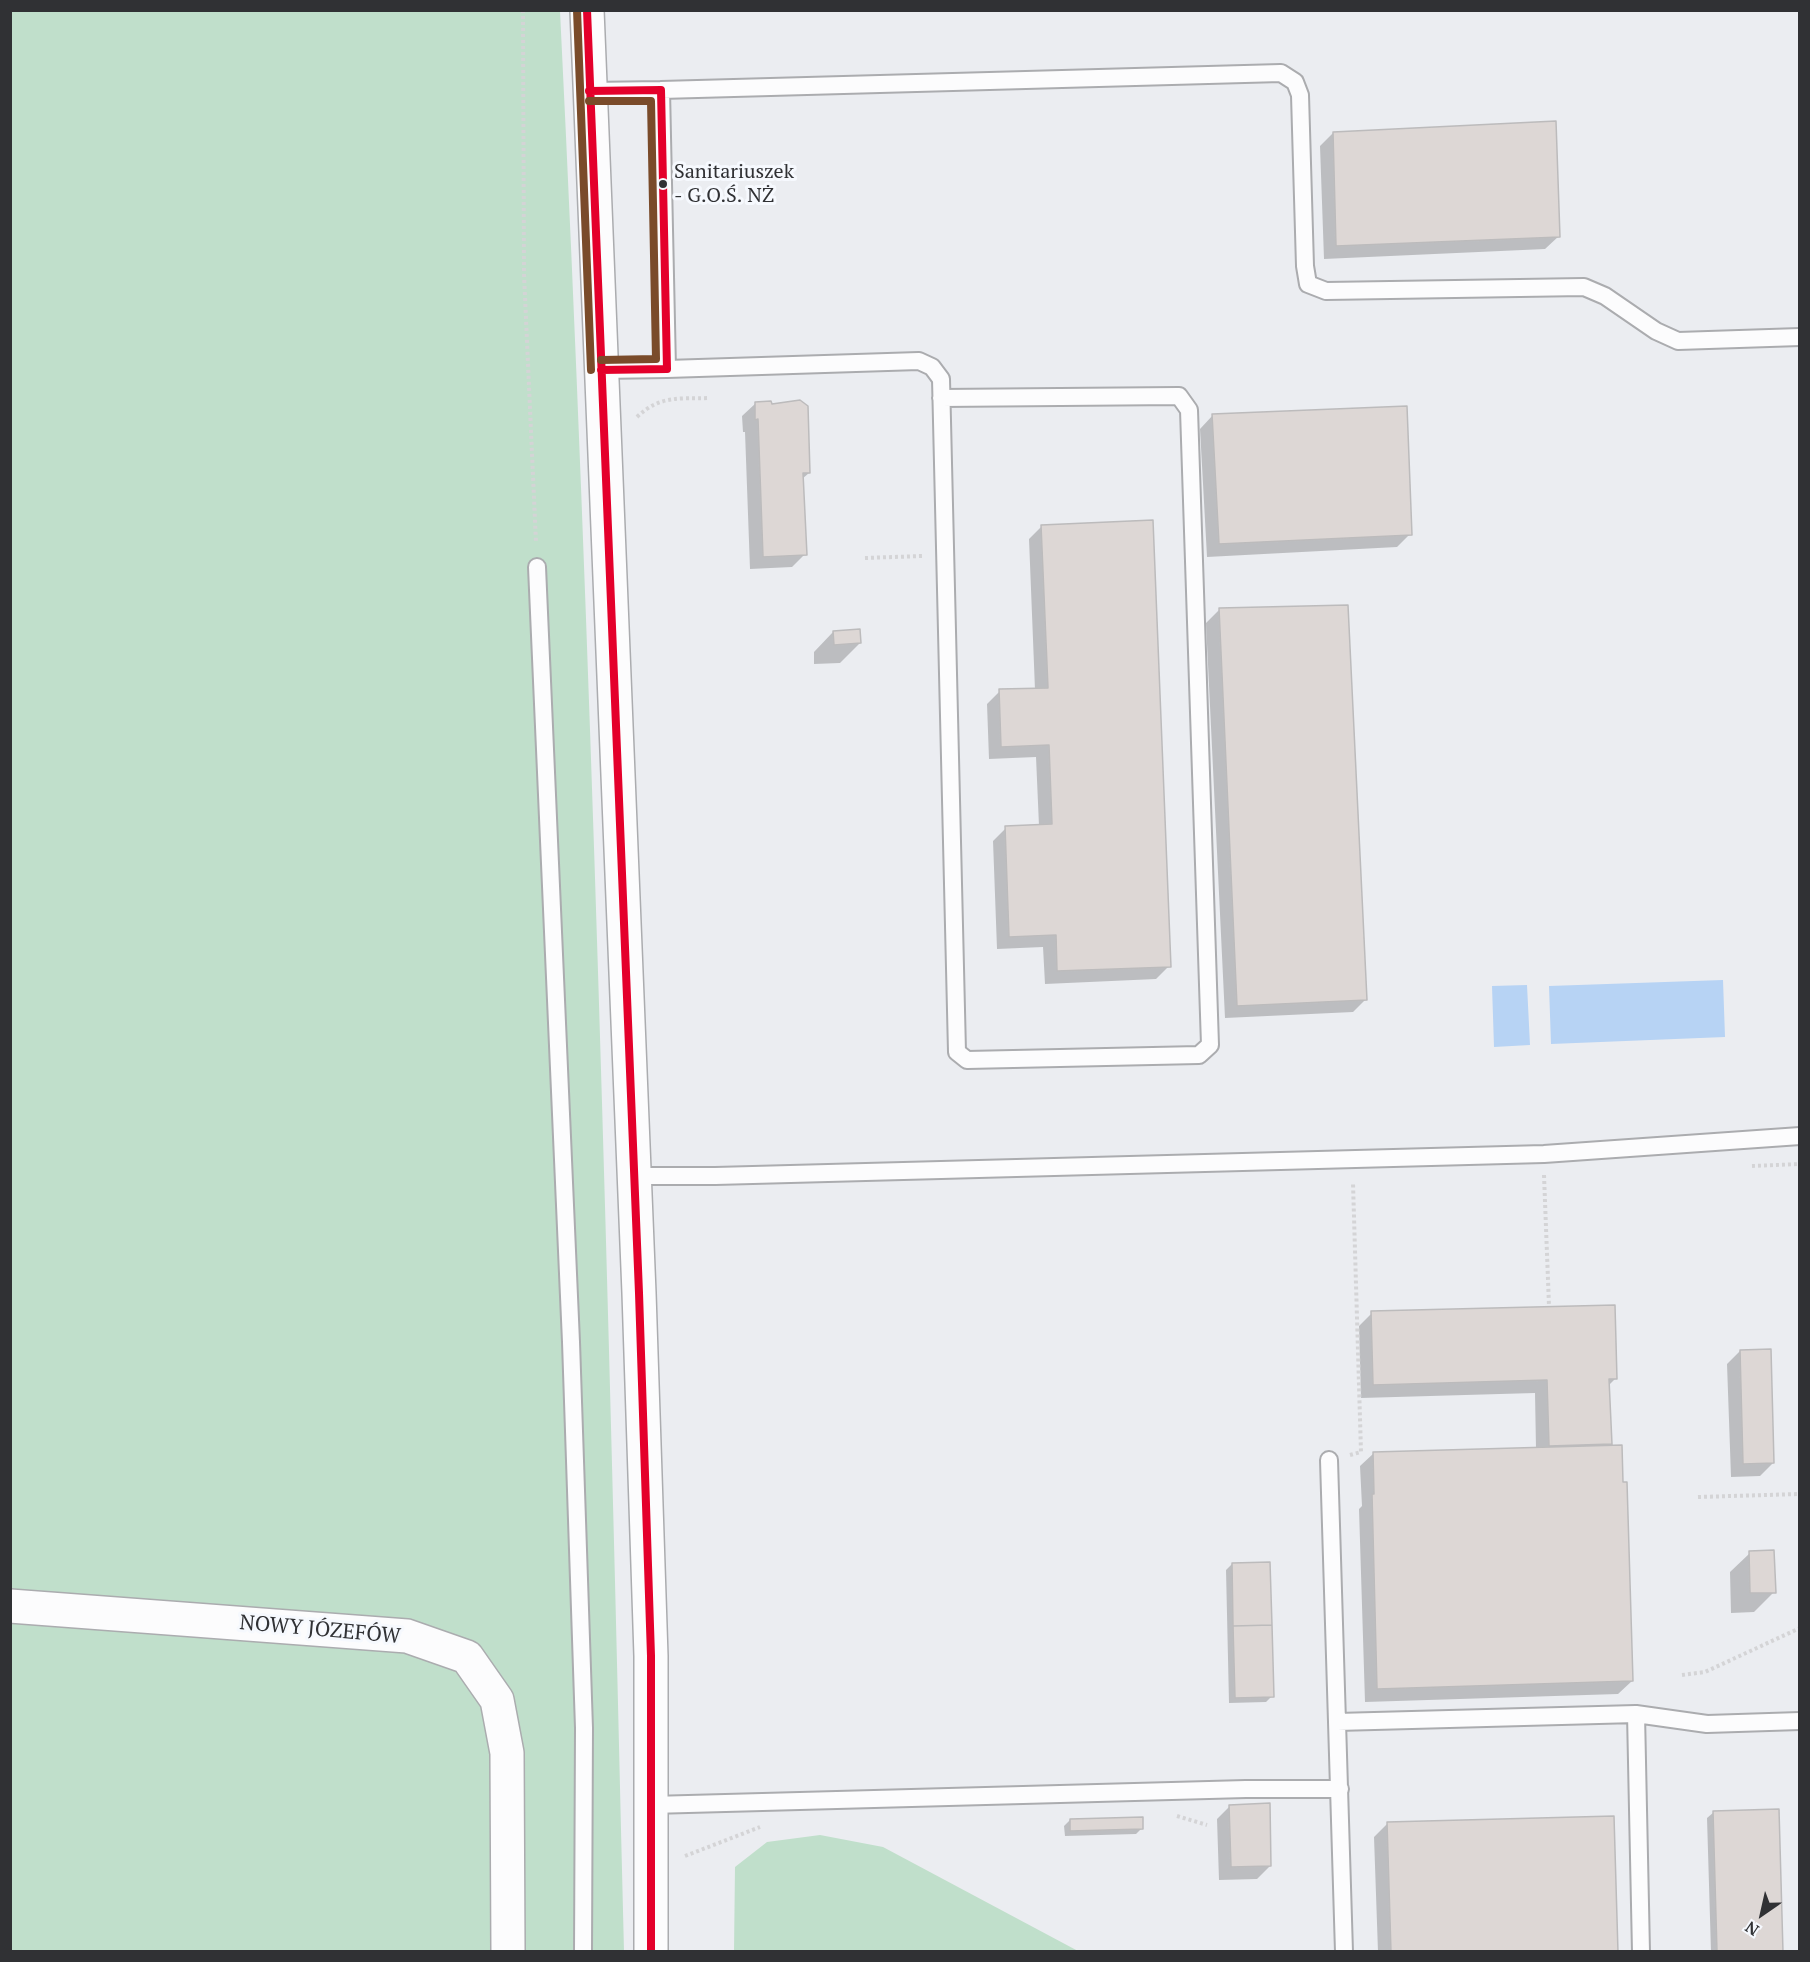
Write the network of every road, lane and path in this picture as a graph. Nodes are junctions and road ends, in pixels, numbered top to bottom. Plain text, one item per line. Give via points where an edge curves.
1 (523, 10) edge
2 (587, 10) edge
3 (661, 90) junction
4 (589, 92) junction
5 (1800, 337) edge
6 (667, 369) junction
7 (602, 370) junction
8 (709, 398) dead end
9 (941, 398) junction
10 (637, 417) dead end
11 (945, 555) junction
12 (865, 558) dead end
13 (537, 567) joint
14 (1800, 1136) edge
15 (1544, 1154) junction
16 (1352, 1159) junction
17 (634, 1176) junction
18 (1549, 1306) dead end
19 (1329, 1460) joint
20 (1800, 1494) edge
21 (1698, 1497) dead end
22 (10, 1606) edge
23 (1800, 1628) edge
24 (1682, 1675) dead end
25 (1636, 1714) junction
26 (1800, 1721) edge
27 (1337, 1722) junction
28 (1340, 1789) junction
29 (651, 1805) junction
30 (508, 1952) edge
31 (583, 1952) edge
32 (651, 1952) edge
33 (1344, 1952) edge
34 (1641, 1952) edge

1 - 13 path via 524,274
2 - 4 street
3 - 4 lane
3 - 5 lane via 1281,73 1295,82 1300,95 1308,284 1326,291 1584,287 1678,341
3 - 6 lane
4 - 7 street
6 - 7 lane
6 - 9 lane via 919,361 932,367 941,379
7 - 17 street
8 - 10 path via 664,399
9 - 11 lane
9 - 11 lane via 1179,396 1189,410 1210,1045 1198,1055 967,1060 957,1052
11 - 12 path
13 - 31 lane via 584,1728
14 - 15 lane
15 - 16 lane
15 - 18 path
16 - 17 lane
16 - 19 path via 1361,1452
17 - 29 street via 651,1656
19 - 27 lane
20 - 21 path
22 - 30 street, NOWY JÓZEFÓW via 407,1636 466,1657 497,1700 507,1753
23 - 24 path via 1705,1672
25 - 26 lane via 1707,1724
25 - 27 lane
25 - 34 lane
27 - 28 lane
28 - 29 lane
28 - 33 lane
29 - 32 street

